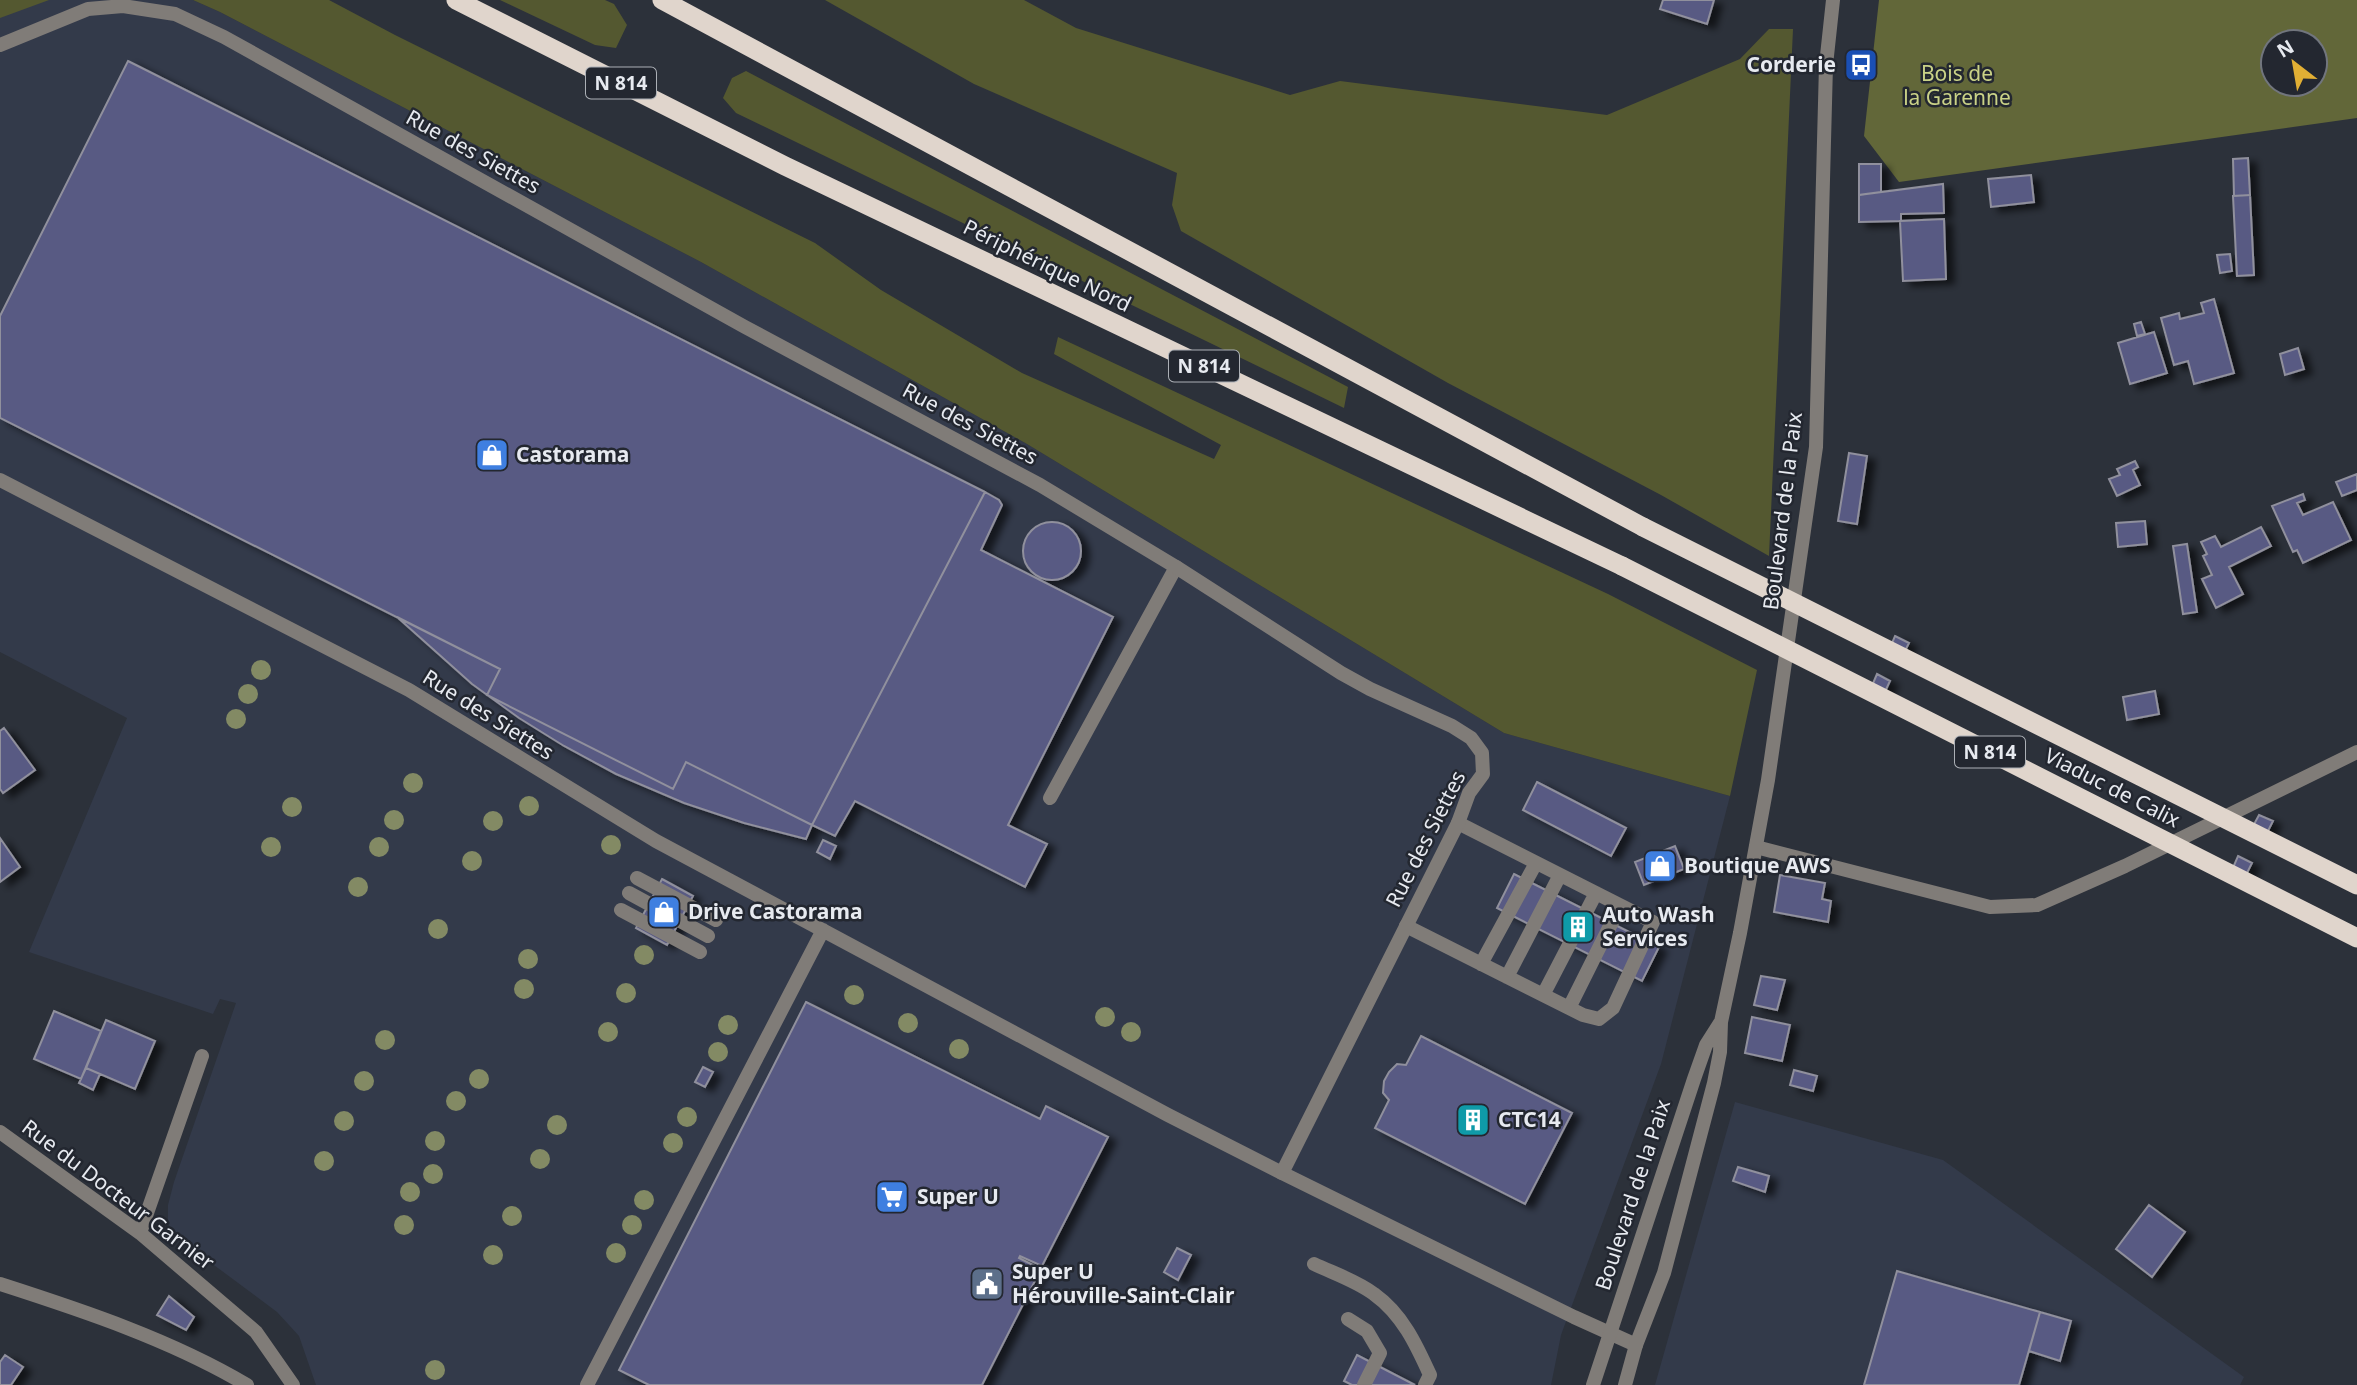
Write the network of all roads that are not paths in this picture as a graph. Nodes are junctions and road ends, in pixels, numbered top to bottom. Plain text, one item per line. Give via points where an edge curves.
1 (456, 0) edge
2 (662, 0) edge
3 (1833, 0) edge
4 (0, 45) edge
5 (0, 480) edge
6 (1622, 566) joint
7 (1177, 567) junction
8 (2357, 751) edge
9 (1050, 798) dead end
10 (1458, 823) junction
11 (1756, 847) junction
12 (1536, 863) junction
13 (1560, 875) junction
14 (637, 878) dead end
15 (2357, 885) edge
16 (629, 893) dead end
17 (1596, 893) junction
18 (1620, 906) junction
19 (621, 910) dead end
20 (716, 920) dead end
21 (1406, 926) junction
22 (823, 930) junction
23 (708, 936) dead end
24 (2357, 938) edge
25 (700, 951) dead end
26 (1481, 964) junction
27 (1507, 976) junction
28 (1544, 995) junction
29 (1569, 1008) junction
30 (1721, 1022) junction
31 (202, 1056) dead end
32 (0, 1132) edge
33 (1282, 1173) junction
34 (140, 1233) junction
35 (1314, 1264) dead end
36 (0, 1284) edge
37 (1348, 1319) dead end
38 (1609, 1333) junction
39 (1636, 1345) junction
40 (247, 1385) edge
41 (293, 1385) edge
42 (587, 1385) edge
43 (1364, 1385) edge
44 (1425, 1385) edge
45 (1592, 1385) edge
46 (1625, 1385) edge

1 - 6 highway, Périphérique Nord / N 814 via 785,166
2 - 15 highway, Viaduc de Calix / N 814, bridge via 1643,527
3 - 11 street, Boulevard de la Paix via 1826,65 1816,447
4 - 7 street, Rue des Siettes via 88,9 123,6 175,14 1040,485
5 - 22 street, Rue des Siettes via 409,690 656,841
6 - 24 highway, Viaduc de Calix / N 814, bridge
7 - 9 street
7 - 10 street, Rue des Siettes via 1341,673 1471,738 1482,753 1483,775 1469,793
8 - 11 street via 2037,905 1990,907
10 - 12 street
10 - 21 street, Rue des Siettes
11 - 30 street, Boulevard de la Paix
12 - 13 street
12 - 26 street
13 - 17 street
13 - 27 street
14 - 20 street
16 - 23 street
17 - 18 street
17 - 28 street
18 - 29 street
18 - 29 street via 1653,922 1613,1008 1599,1018
19 - 25 street
21 - 26 street
21 - 33 street, Rue des Siettes
22 - 33 street, Rue des Siettes
22 - 42 street
26 - 27 street
27 - 28 street
28 - 29 street
30 - 38 street, Boulevard de la Paix via 1706,1045
30 - 39 street, Boulevard de la Paix via 1720,1052 1699,1147 1664,1273
31 - 34 street
32 - 34 street, Rue du Docteur Garnier
33 - 38 street, Rue des Siettes
34 - 41 street, Rue du Docteur Garnier via 256,1332
35 - 44 street via 1372,1292 1395,1312 1413,1337 1430,1375
36 - 40 street via 88,1312 213,1365
37 - 43 street via 1367,1331 1380,1353
38 - 39 street, Rue des Siettes
38 - 45 street, Boulevard de la Paix
39 - 46 street, Boulevard de la Paix

